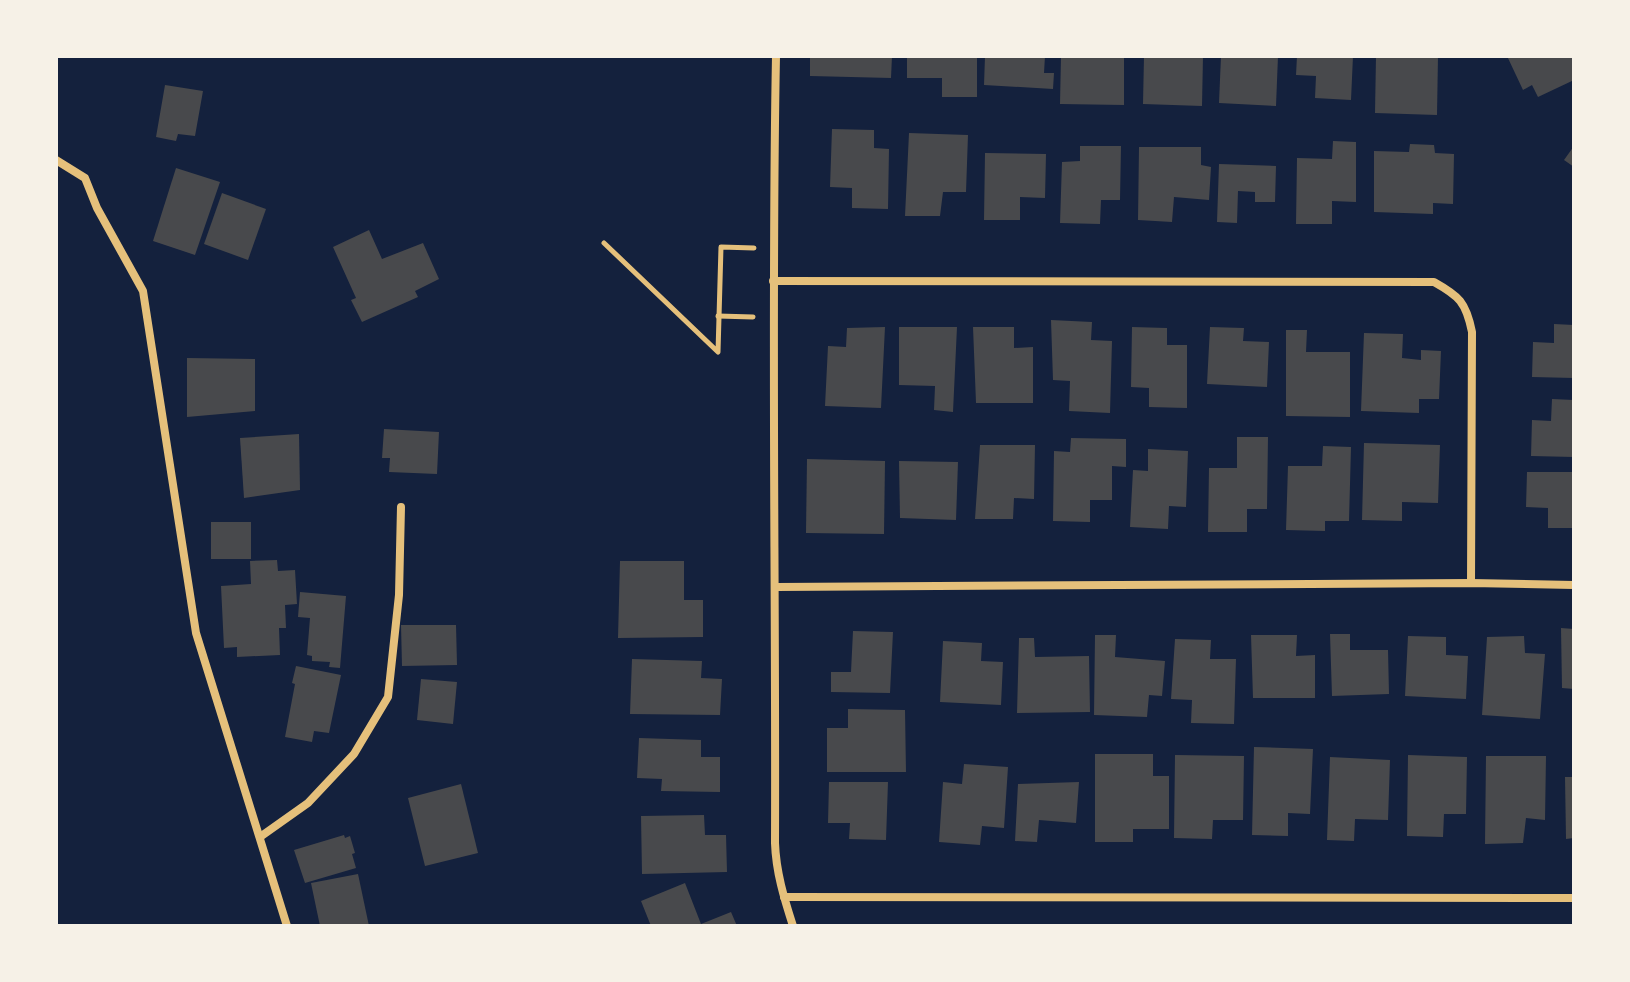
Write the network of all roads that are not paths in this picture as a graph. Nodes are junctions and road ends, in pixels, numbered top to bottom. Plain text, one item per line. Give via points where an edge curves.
1 (776, 56) edge
2 (56, 160) edge
3 (773, 281) junction
4 (401, 507) dead end
5 (1471, 583) junction
6 (1574, 585) edge
7 (776, 587) junction
8 (260, 837) junction
9 (784, 897) junction
10 (1574, 898) edge
11 (287, 926) edge
12 (793, 926) edge

1 - 3 street
2 - 8 street via 85,178 143,291 196,633
3 - 5 street via 1434,282 1460,300 1472,332
3 - 7 street
4 - 8 street via 399,595 388,697 354,754 308,803
5 - 6 street
5 - 7 street
7 - 9 street via 775,843
8 - 11 street
9 - 10 street
9 - 12 street

